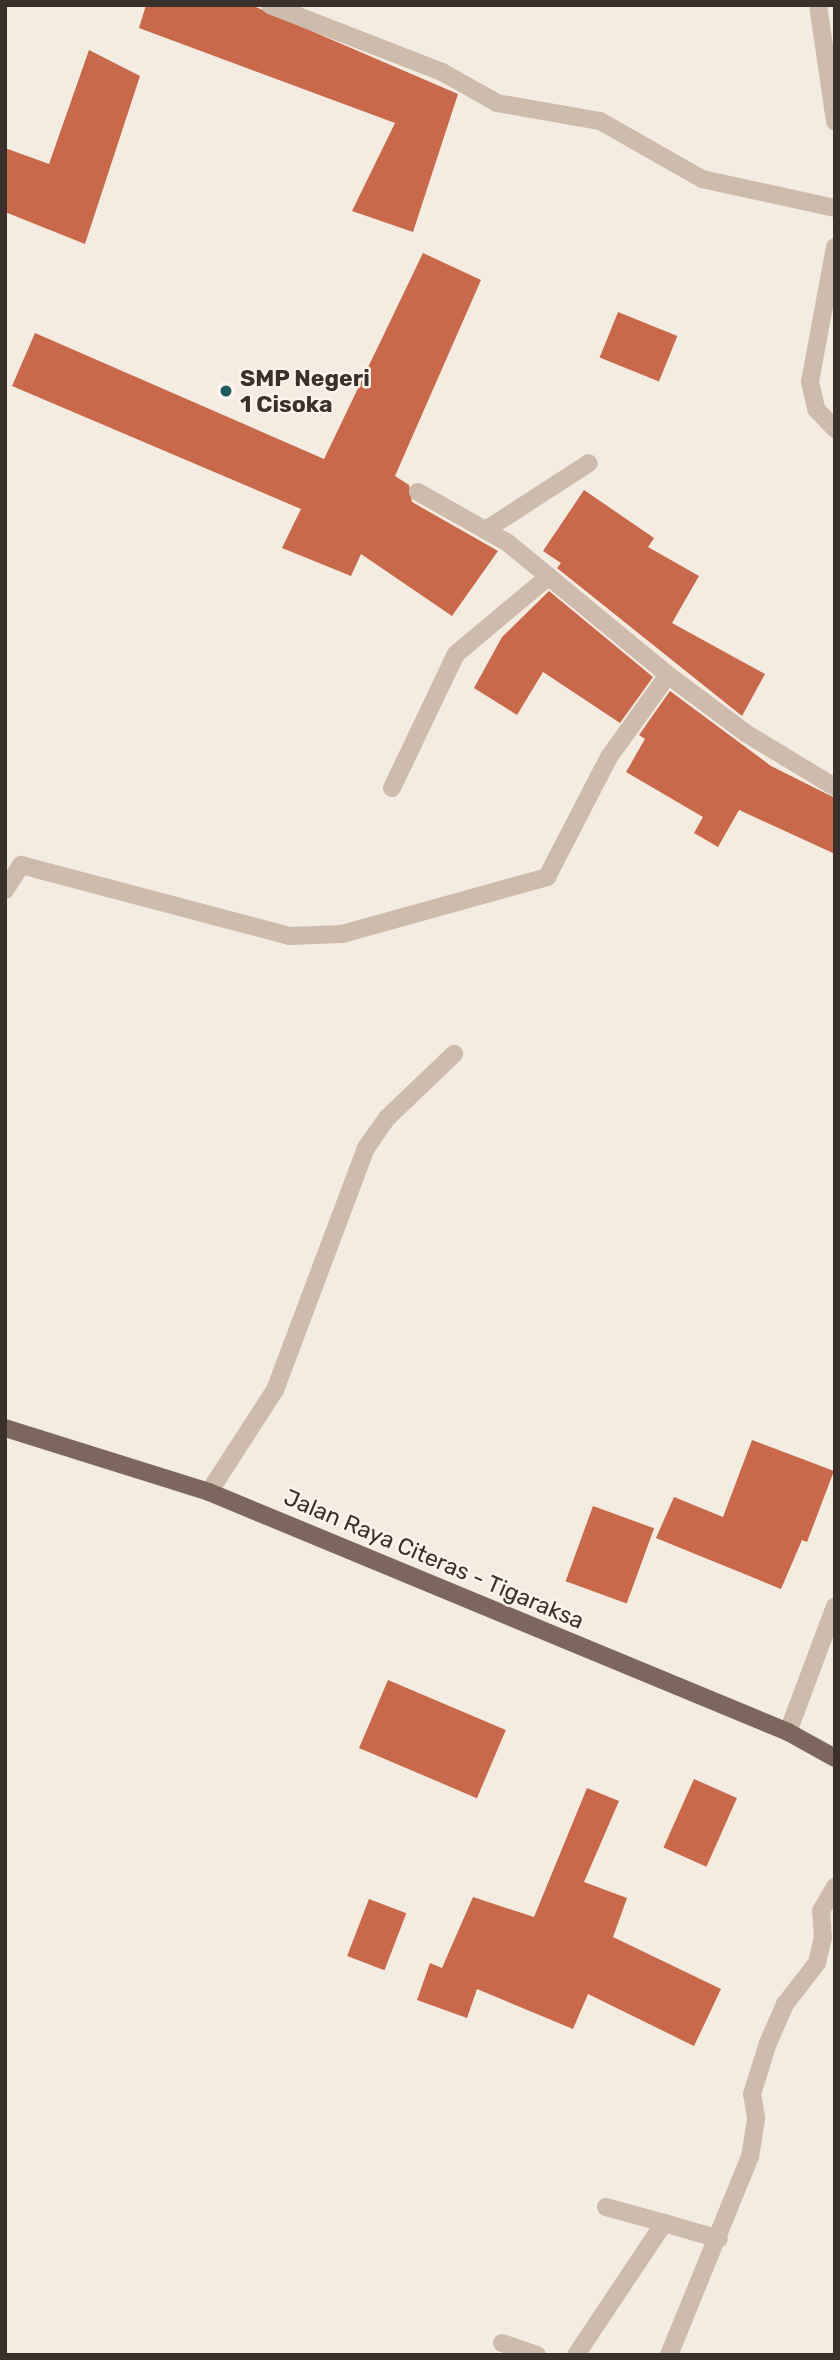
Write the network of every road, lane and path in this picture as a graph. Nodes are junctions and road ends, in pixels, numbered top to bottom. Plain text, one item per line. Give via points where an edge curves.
1 (270, 5) edge
2 (818, 5) edge
3 (835, 122) edge
4 (835, 208) edge
5 (835, 247) edge
6 (835, 429) edge
7 (589, 463) dead end
8 (418, 492) dead end
9 (487, 530) junction
10 (547, 578) junction
11 (668, 675) junction
12 (835, 788) edge
13 (392, 789) dead end
14 (5, 890) edge
15 (454, 1054) dead end
16 (5, 1429) edge
17 (209, 1492) junction
18 (835, 1606) edge
19 (788, 1732) junction
20 (835, 1758) edge
21 (835, 1887) edge
22 (606, 2207) dead end
23 (664, 2223) junction
24 (719, 2239) junction
25 (502, 2343) dead end
26 (537, 2355) edge
27 (576, 2355) edge
28 (670, 2355) edge

1 - 4 street via 442,72 497,103 600,121 702,179 763,197
2 - 3 street
5 - 6 street via 810,382 816,409
7 - 9 street
8 - 9 street
9 - 10 street
10 - 11 street
10 - 13 street via 456,654
11 - 12 street via 747,734
11 - 14 street via 609,757 547,877 342,934 289,936 21,865
15 - 17 street via 387,1118 366,1148 275,1390
16 - 17 main road, Jalan Raya Citeras - Tigaraksa
17 - 19 main road, Jalan Raya Citeras - Tigaraksa
18 - 19 street
19 - 20 main road, Jalan Raya Citeras - Tigaraksa
21 - 24 street via 821,1912 823,1938 817,1963 785,2004 768,2043 752,2094 756,2118 750,2157
22 - 23 street
23 - 24 street
23 - 27 street
24 - 28 street
25 - 26 street

